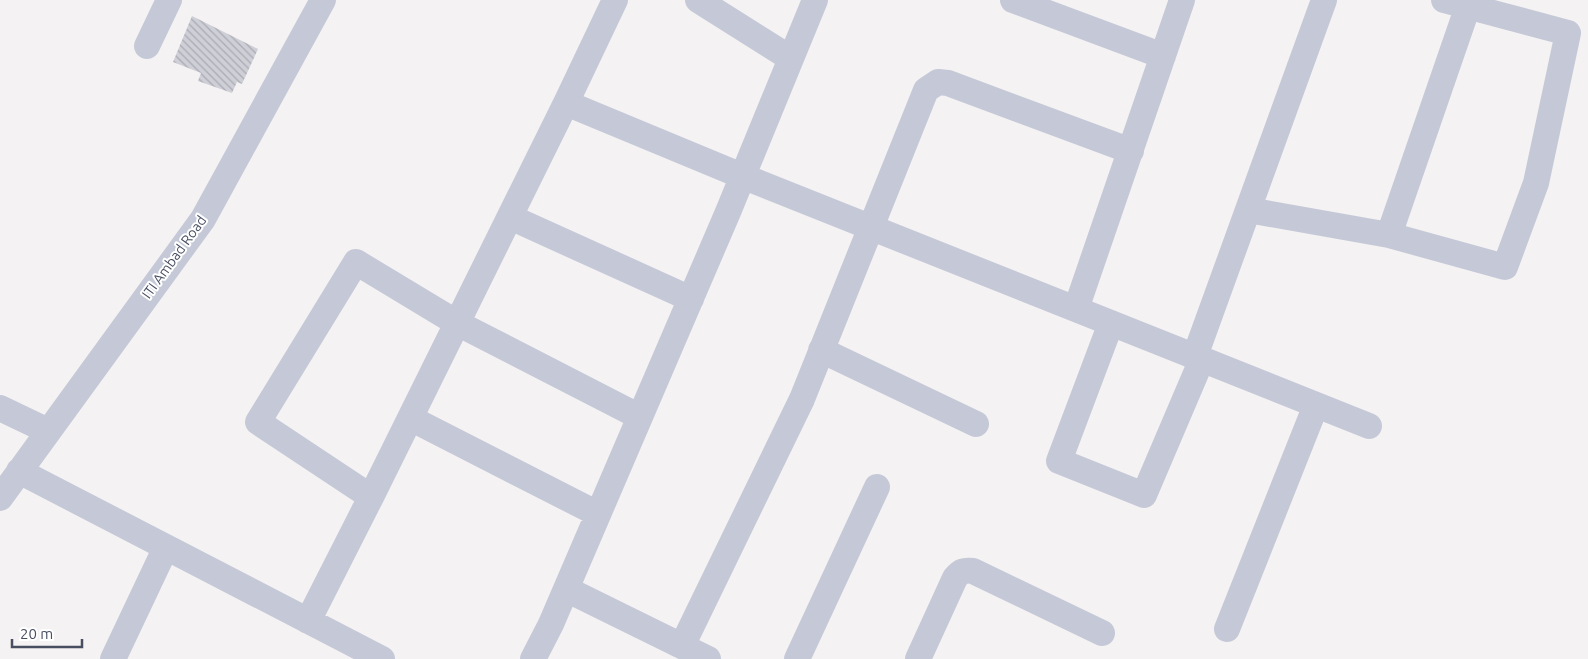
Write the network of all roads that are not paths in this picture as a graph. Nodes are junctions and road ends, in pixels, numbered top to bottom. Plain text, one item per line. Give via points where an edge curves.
1 (168, 0) edge
2 (323, 0) edge
3 (615, 0) edge
4 (698, 0) edge
5 (814, 0) edge
6 (1013, 0) edge
7 (1182, 0) edge
8 (1324, 0) edge
9 (1456, 3) edge
10 (147, 46) dead end
11 (1163, 56) junction
12 (790, 58) junction
13 (566, 103) junction
14 (1131, 151) junction
15 (742, 176) junction
16 (1248, 210) junction
17 (510, 216) junction
18 (872, 227) junction
19 (1389, 235) junction
20 (691, 299) junction
21 (1076, 309) junction
22 (457, 323) junction
23 (1111, 323) junction
24 (821, 350) junction
25 (1199, 358) junction
26 (1316, 405) junction
27 (0, 408) edge
28 (640, 417) junction
29 (410, 418) junction
30 (976, 424) dead end
31 (1369, 426) dead end
32 (48, 431) junction
33 (20, 471) junction
34 (877, 487) dead end
35 (371, 497) junction
36 (0, 498) edge
37 (598, 514) junction
38 (166, 547) junction
39 (566, 589) junction
40 (308, 621) junction
41 (1227, 630) dead end
42 (1102, 633) dead end
43 (682, 646) junction
44 (926, 656) edge
45 (113, 659) edge
46 (382, 659) edge
47 (534, 659) edge
48 (708, 659) edge
49 (797, 659) edge

1 - 10 street
2 - 32 street, ITI Ambad Road via 203,218
3 - 13 street
4 - 12 street
5 - 12 street
6 - 11 street
7 - 11 street
8 - 16 street
9 - 19 street
9 - 19 street via 1568,33 1536,182 1505,267
11 - 14 street
12 - 15 street
13 - 15 street
13 - 17 street
14 - 18 street via 938,82 923,96
14 - 21 street
15 - 18 street
15 - 20 street
16 - 19 street
16 - 25 street
17 - 20 street
17 - 22 street
18 - 21 street
18 - 24 street
20 - 28 street
21 - 23 street
22 - 28 street
22 - 29 street
22 - 35 street via 356,262 258,422
23 - 25 street
23 - 25 street via 1059,461 1144,494
24 - 30 street
24 - 43 street via 802,399
25 - 26 street
26 - 31 street
26 - 41 street
27 - 32 street
28 - 37 street
29 - 35 street
29 - 37 street
32 - 33 street, ITI Ambad Road
33 - 36 street, ITI Ambad Road
33 - 38 street
34 - 49 street
35 - 40 street
37 - 39 street
38 - 40 street
38 - 45 street
39 - 43 street
39 - 47 street
40 - 46 street
42 - 44 street via 965,570 955,578
43 - 48 street

